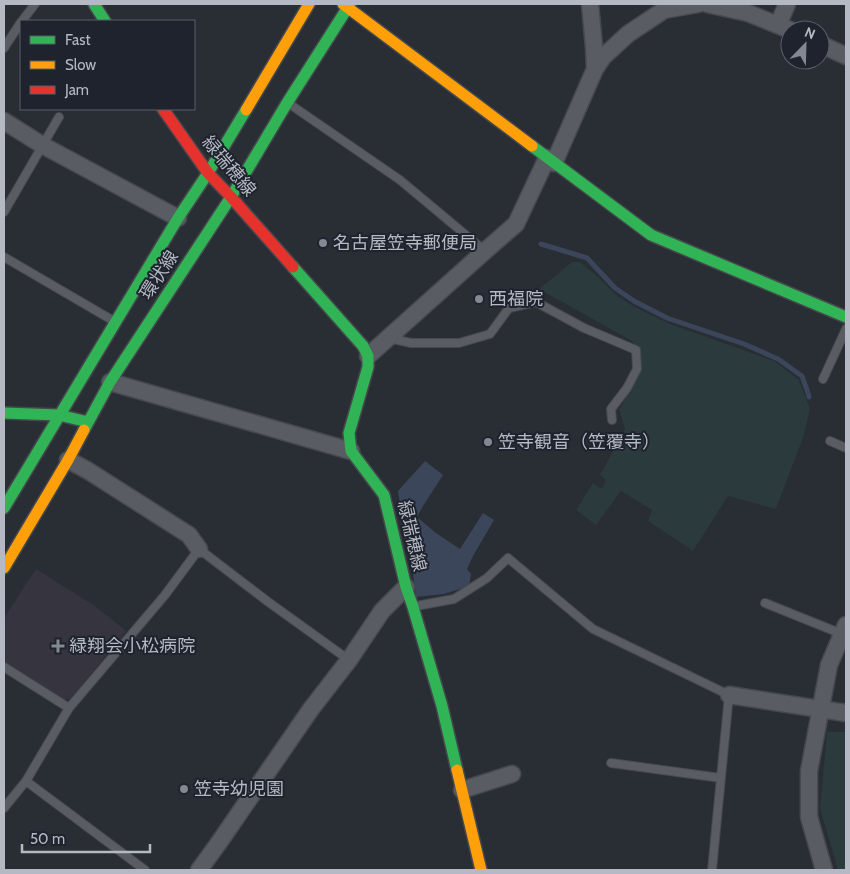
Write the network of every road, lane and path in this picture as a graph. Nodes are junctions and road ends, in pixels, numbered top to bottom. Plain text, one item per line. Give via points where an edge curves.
1 (35, 4) edge
2 (94, 4) edge
3 (309, 4) edge
4 (590, 4) edge
5 (698, 4) edge
6 (707, 4) edge
7 (787, 4) edge
8 (347, 5) edge
9 (23, 20) edge
10 (104, 20) edge
11 (785, 20) edge
12 (20, 25) edge
13 (780, 26) edge
14 (4, 48) edge
15 (830, 49) edge
16 (846, 56) edge
17 (595, 68) junction
18 (287, 103) junction
19 (164, 110) edge
20 (59, 117) dead end
21 (4, 121) edge
22 (42, 144) junction
23 (550, 160) junction
24 (208, 173) junction
25 (231, 197) junction
26 (4, 212) edge
27 (178, 218) junction
28 (485, 251) junction
29 (4, 257) edge
30 (845, 317) edge
31 (115, 322) junction
32 (389, 338) junction
33 (368, 356) junction
34 (823, 380) dead end
35 (110, 382) junction
36 (4, 413) edge
37 (59, 415) junction
38 (612, 420) dead end
39 (88, 422) junction
40 (830, 441) dead end
41 (846, 448) edge
42 (351, 451) junction
43 (68, 460) junction
44 (4, 508) edge
45 (199, 549) junction
46 (4, 568) edge
47 (406, 587) junction
48 (765, 603) dead end
49 (413, 607) junction
50 (844, 630) edge
51 (349, 660) junction
52 (4, 667) edge
53 (729, 695) junction
54 (69, 708) junction
55 (820, 709) junction
56 (846, 713) edge
57 (611, 762) dead end
58 (512, 774) dead end
59 (721, 778) junction
60 (26, 782) junction
61 (462, 790) junction
62 (4, 808) edge
63 (145, 870) edge
64 (199, 870) edge
65 (481, 870) edge
66 (712, 870) edge
67 (824, 870) edge

1 - 9 lane
2 - 10 main road
3 - 24 main road, 環状線
4 - 17 street
5 - 17 street via 664,10 628,34
6 - 13 street via 748,13
7 - 11 street
8 - 18 main road, 環状線
8 - 23 main road
12 - 14 lane
15 - 16 street
17 - 23 street
18 - 25 main road, 環状線
18 - 28 lane via 400,180
19 - 24 main road, 緑瑞穂線
20 - 22 lane
21 - 22 street
22 - 26 lane
22 - 27 street
23 - 28 street via 516,224
23 - 30 main road via 651,235
24 - 25 main road, 緑瑞穂線
24 - 27 main road, 環状線
25 - 33 main road, 緑瑞穂線 via 363,346
25 - 35 main road, 環状線
27 - 31 main road, 環状線
28 - 32 street
29 - 31 lane
30 - 34 lane
31 - 37 main road, 環状線
32 - 33 street
32 - 38 lane via 411,343 459,343 490,334 509,308 536,302 584,328 636,350 638,369 611,409
33 - 42 main road via 368,367 349,433
35 - 39 main road, 環状線
35 - 42 street
36 - 37 main road
37 - 39 main road
37 - 44 main road, 環状線
39 - 43 main road, 環状線
40 - 41 lane
42 - 47 main road, 緑瑞穂線 via 384,495
43 - 45 street via 189,535
43 - 46 main road, 環状線
45 - 51 lane
45 - 54 lane via 165,595
47 - 49 main road, 緑瑞穂線
47 - 51 street via 382,611
48 - 50 lane
49 - 53 lane via 454,598 487,578 508,558 593,629
49 - 61 main road, 緑瑞穂線
50 - 55 street via 829,665
51 - 64 street
52 - 54 lane
53 - 55 street
53 - 59 lane
54 - 60 lane
55 - 56 street
55 - 67 street via 809,772 809,817
57 - 59 lane
58 - 61 street
59 - 66 lane
60 - 62 lane
60 - 63 lane
61 - 65 main road, 緑瑞穂線

